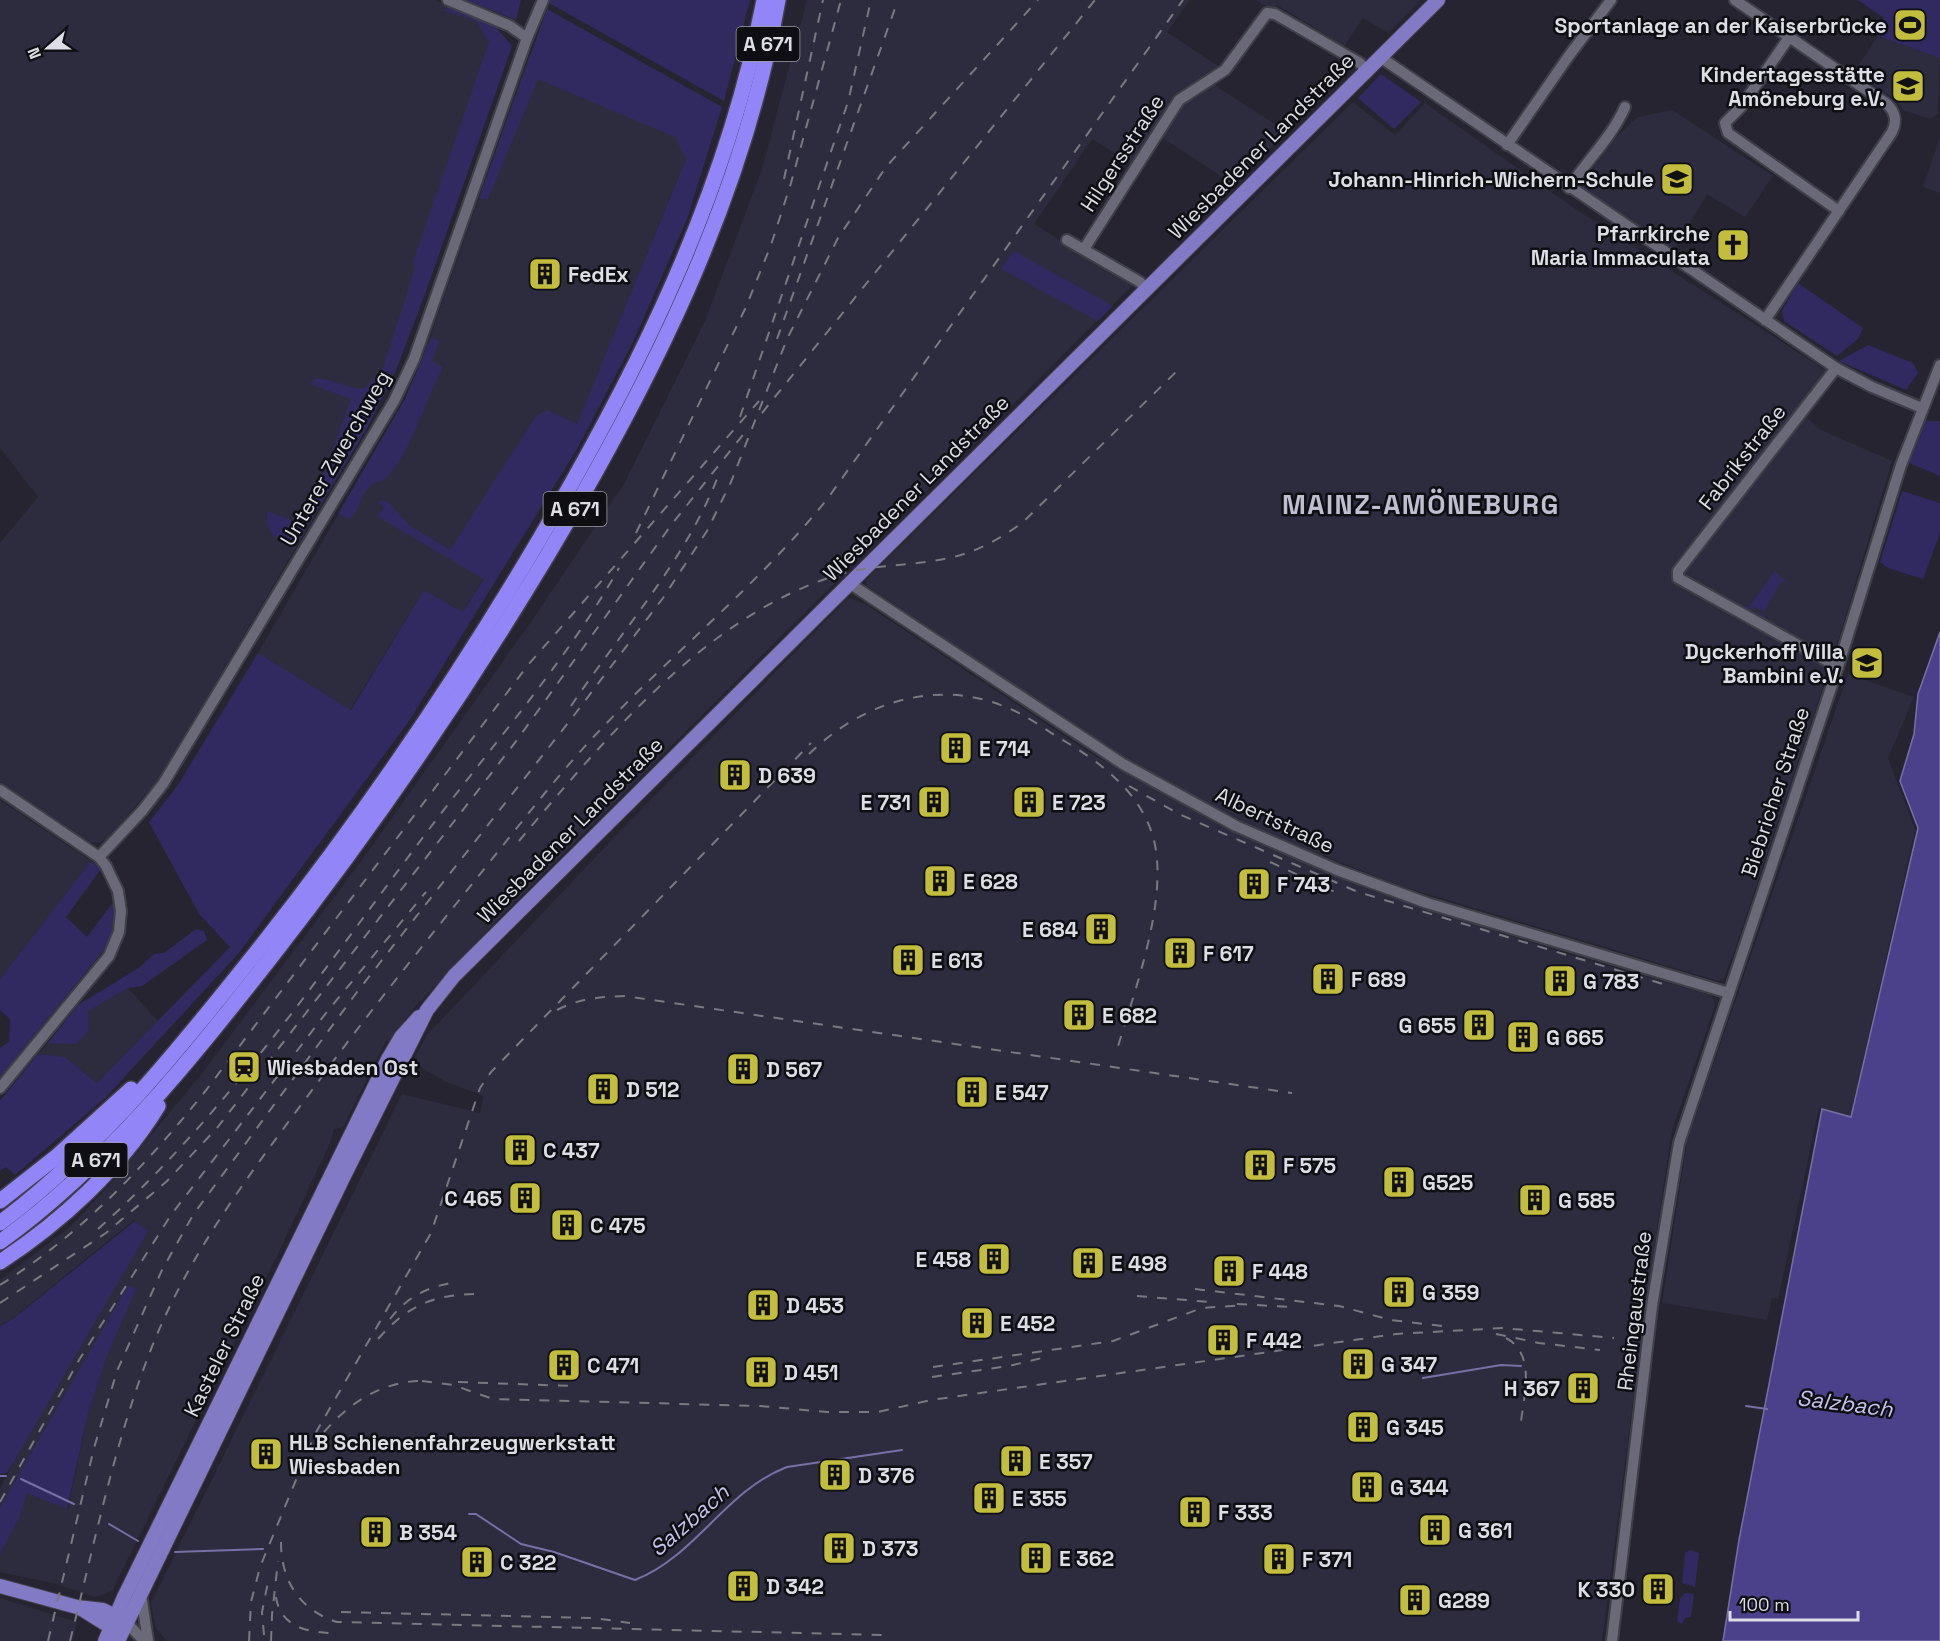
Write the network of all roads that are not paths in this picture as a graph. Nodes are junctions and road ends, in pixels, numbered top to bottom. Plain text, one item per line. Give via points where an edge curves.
1 (448, 0) edge
2 (543, 0) edge
3 (764, 0) edge
4 (778, 0) edge
5 (1438, 0) edge
6 (1611, 0) edge
7 (1735, 0) edge
8 (1790, 36) junction
9 (527, 39) junction
10 (1380, 57) junction
11 (1367, 71) junction
12 (752, 85) junction
13 (1625, 107) dead end
14 (1507, 145) junction
15 (1569, 188) junction
16 (1839, 211) junction
17 (1067, 240) dead end
18 (1084, 249) junction
19 (1146, 290) junction
20 (1765, 320) junction
21 (1940, 365) edge
22 (1836, 368) junction
23 (1922, 408) junction
24 (849, 584) junction
25 (1838, 667) junction
26 (0, 790) edge
27 (99, 857) junction
28 (1730, 993) junction
29 (178, 1061) junction
30 (389, 1073) joint
31 (0, 1088) edge
32 (0, 1201) edge
33 (0, 1223) edge
34 (0, 1242) edge
35 (0, 1262) edge
36 (0, 1586) edge
37 (134, 1592) junction
38 (85, 1608) junction
39 (121, 1630) edge
40 (105, 1641) edge
41 (146, 1641) edge
42 (1612, 1641) edge

1 - 9 street via 510,26
2 - 9 street, Unterer Zwerchweg
3 - 12 highway, A 671
4 - 12 highway, A 671
5 - 10 main road, Wiesbadener Landstraße
6 - 14 street
7 - 8 street
8 - 16 street via 1887,104 1895,114 1892,132
8 - 16 street via 1741,107 1725,123 1728,133
9 - 27 street, Unterer Zwerchweg via 414,359 394,401 162,784 142,812
10 - 11 main road, Wiesbadener Landstraße
10 - 14 street
11 - 18 street, Hilgersstraße via 1360,63 1267,13 1225,70 1179,100
11 - 19 main road, Wiesbadener Landstraße
12 - 29 highway, A 671 via 696,270 598,467 524,594 422,752 352,851
13 - 15 street via 1616,127
14 - 15 street
15 - 20 street
16 - 20 street
17 - 18 street
18 - 19 street via 1140,282
19 - 24 main road, Wiesbadener Landstraße
20 - 22 street
21 - 23 street, Biebricher Straße
22 - 23 street
22 - 25 street, Fabrikstraße via 1678,571 1678,578
23 - 25 street, Biebricher Straße
24 - 28 street, Albertstraße via 1123,764 1236,826 1336,870 1427,903
24 - 30 main road, Wiesbadener Landstraße via 454,976
25 - 28 street, Biebricher Straße
26 - 27 street
27 - 31 street via 111,874 121,901 121,922 113,948
28 - 42 street, Rheingaustraße via 1678,1146 1652,1306
29 - 32 highway via 138,1083
29 - 33 highway, A 671 via 74,1162
29 - 34 highway, A 671 via 85,1172
29 - 35 highway via 152,1116 90,1189
30 - 37 main road, Kasteler Straße
36 - 38 main road
37 - 38 main road
37 - 39 main road, Kasteler Straße
37 - 41 street
38 - 39 main road
39 - 40 main road, Kasteler Straße
39 - 41 street

